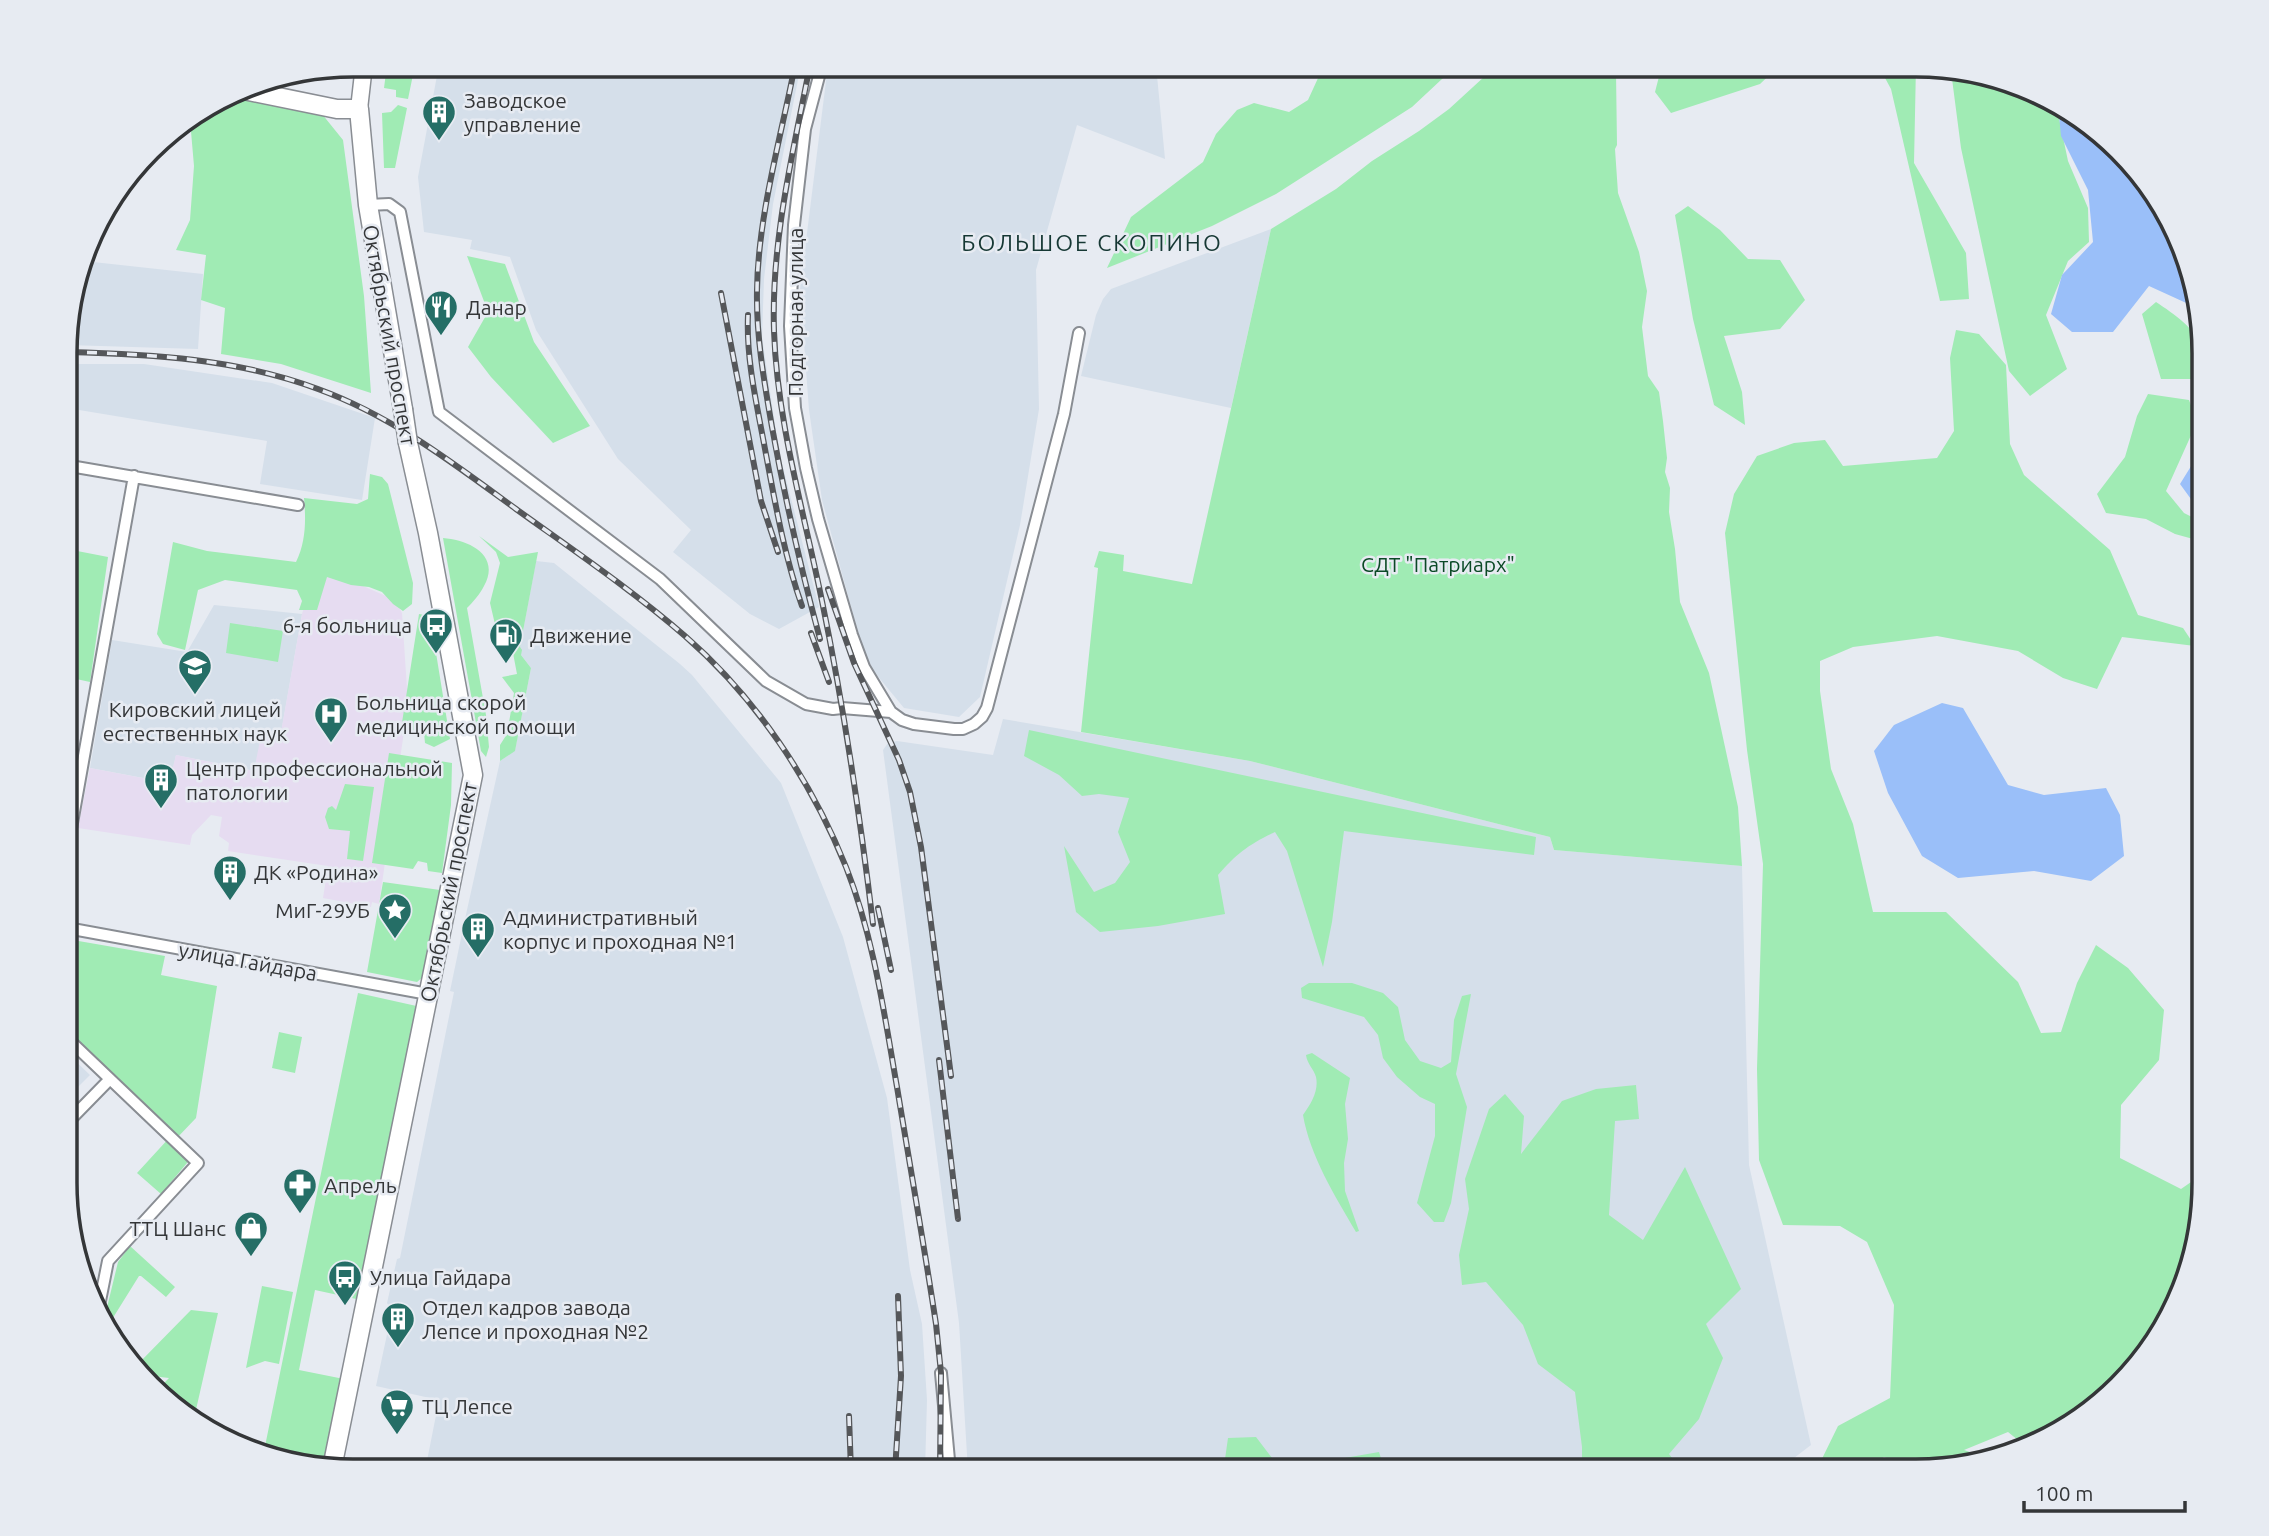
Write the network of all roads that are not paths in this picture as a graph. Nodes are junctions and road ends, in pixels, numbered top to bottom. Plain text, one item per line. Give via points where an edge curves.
1 (363, 77) edge
2 (818, 77) edge
3 (261, 93) edge
4 (359, 109) junction
5 (368, 205) junction
6 (1079, 333) dead end
7 (77, 467) edge
8 (134, 476) junction
9 (298, 505) dead end
10 (891, 712) junction
11 (77, 795) edge
12 (77, 930) edge
13 (428, 994) junction
14 (77, 1048) edge
15 (110, 1079) junction
16 (77, 1113) edge
17 (101, 1295) edge
18 (941, 1373) dead end
19 (334, 1458) edge
20 (949, 1459) edge

1 - 4 main road, Октябрьский проспект
2 - 10 street, Подгорная улица via 805,129 794,225 790,326 794,408 818,519 852,635
3 - 4 main road
4 - 5 main road, Октябрьский проспект
5 - 10 street via 389,204 400,212 439,412 660,579 766,681 806,704
5 - 13 main road, Октябрьский проспект, bridge via 472,775
6 - 10 street via 1064,414 987,708 963,729 914,724
7 - 8 street
8 - 9 street
8 - 11 street
12 - 13 street, улица Гайдара
13 - 19 main road, Октябрьский проспект
14 - 15 street
15 - 16 street
15 - 17 street via 198,1163 108,1261
18 - 20 street

